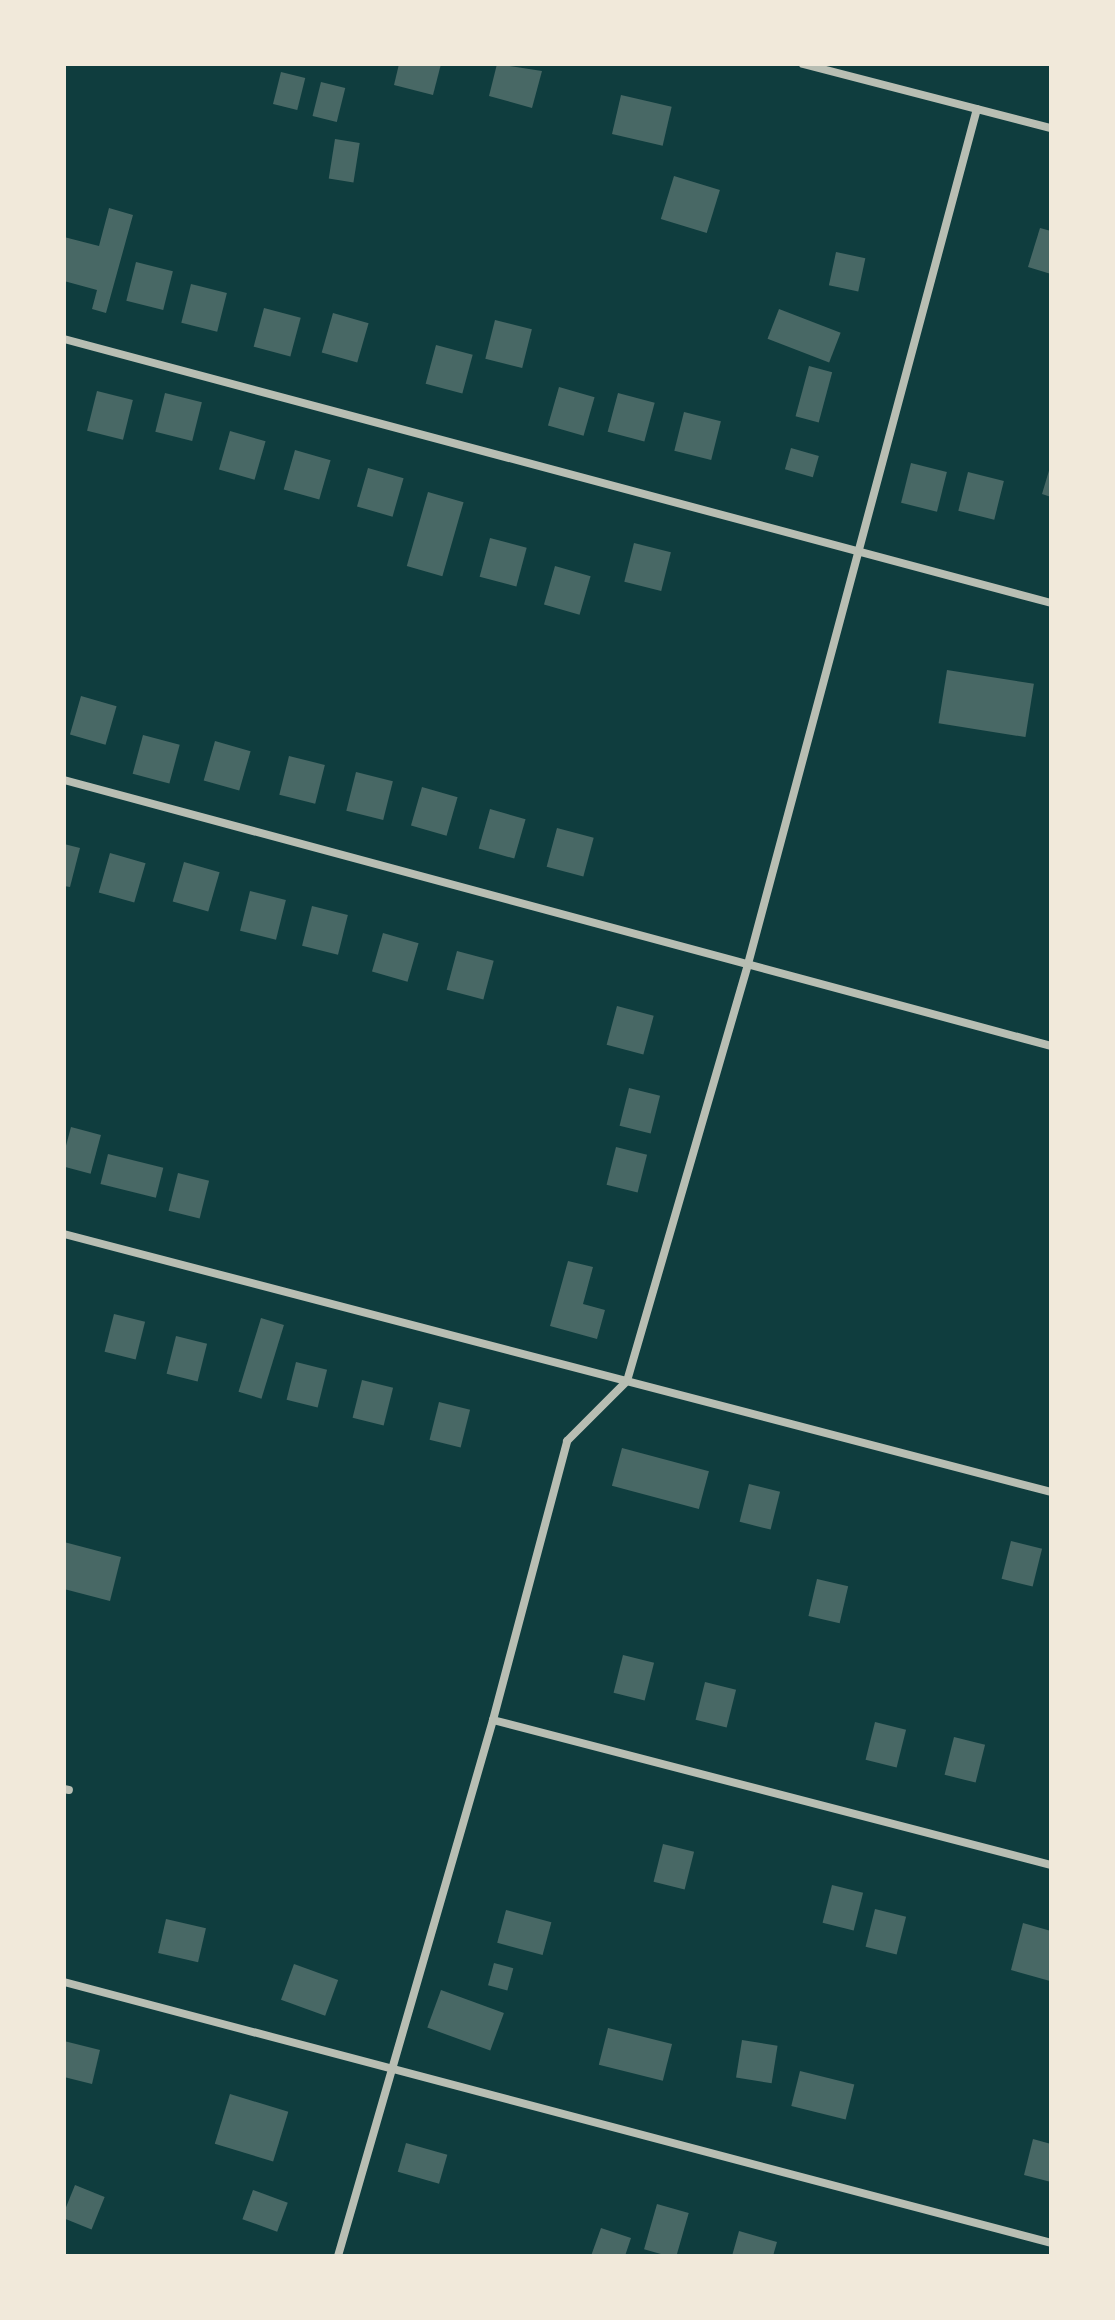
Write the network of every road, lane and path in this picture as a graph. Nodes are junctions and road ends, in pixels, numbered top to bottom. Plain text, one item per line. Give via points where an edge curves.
1 (803, 64) edge
2 (977, 109) junction
3 (1051, 128) edge
4 (64, 339) edge
5 (857, 551) junction
6 (1051, 603) edge
7 (64, 780) edge
8 (748, 964) junction
9 (1051, 1046) edge
10 (64, 1234) edge
11 (627, 1381) junction
12 (1051, 1492) edge
13 (493, 1720) junction
14 (1051, 1865) edge
15 (64, 1982) edge
16 (391, 2068) junction
17 (1051, 2243) edge
18 (338, 2256) edge

1 - 2 street
2 - 3 street
2 - 5 street
4 - 5 street
5 - 6 street
5 - 8 street
7 - 8 street
8 - 9 street
8 - 11 street
10 - 11 street
11 - 12 street
11 - 13 street via 567,1441
13 - 14 street
13 - 16 street
15 - 16 street
16 - 17 street
16 - 18 street

